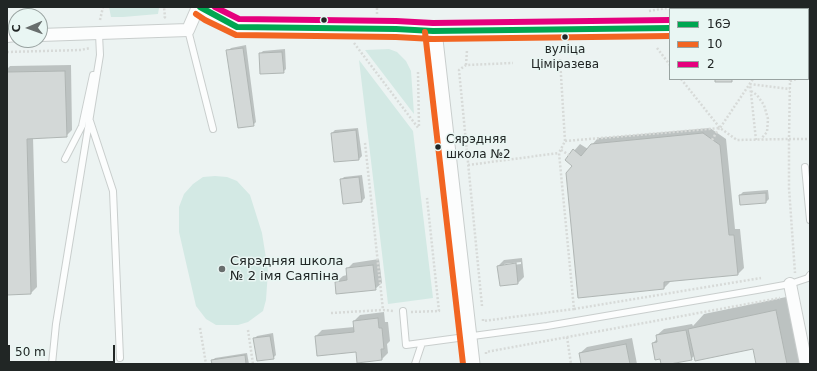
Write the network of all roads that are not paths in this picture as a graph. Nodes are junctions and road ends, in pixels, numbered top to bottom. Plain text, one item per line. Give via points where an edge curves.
1 (199, 7) edge
2 (669, 28) edge
3 (188, 30) junction
4 (432, 31) junction
5 (99, 34) junction
6 (48, 35) edge
7 (100, 46) junction
8 (90, 120) junction
9 (212, 129) dead end
10 (65, 159) dead end
11 (805, 166) dead end
12 (810, 220) edge
13 (810, 275) edge
14 (791, 290) junction
15 (403, 311) dead end
16 (468, 338) junction
17 (422, 343) junction
18 (120, 358) dead end
19 (52, 364) edge
20 (415, 364) edge
21 (471, 364) edge
22 (806, 364) edge

1 - 3 street
1 - 4 main road via 237,27
2 - 4 main road
3 - 5 street
3 - 9 lane
4 - 16 main road
5 - 6 street
5 - 7 lane
7 - 8 lane
7 - 10 lane via 82,126
8 - 18 lane via 113,191
8 - 19 lane via 56,324
11 - 12 lane
13 - 14 lane
14 - 16 lane
14 - 22 street
15 - 17 lane via 406,345
16 - 17 lane
16 - 21 main road
17 - 20 lane

